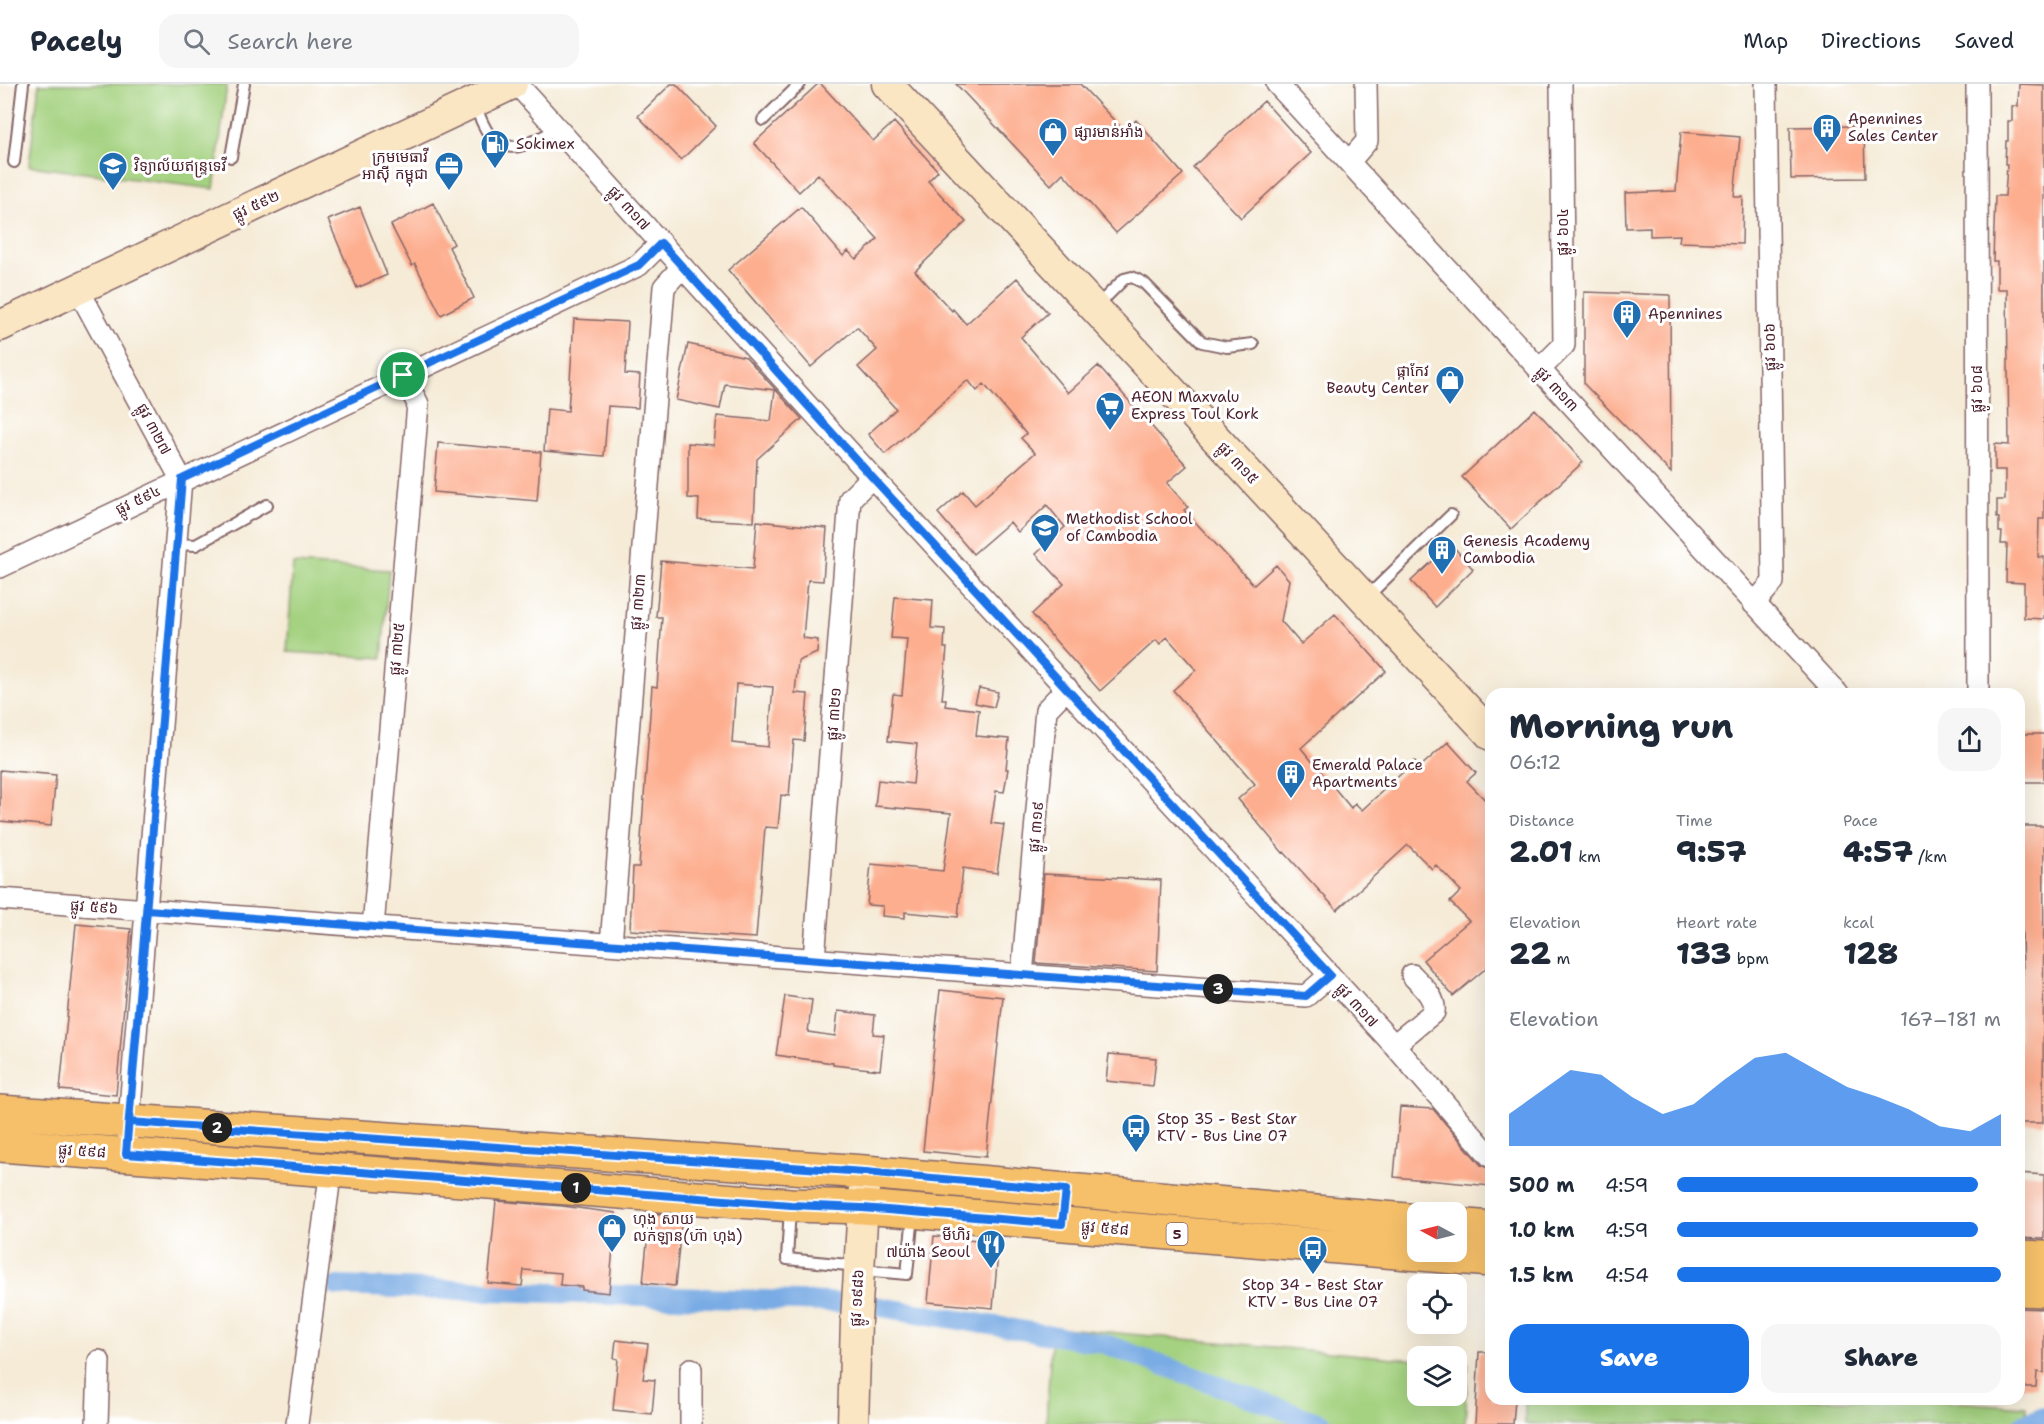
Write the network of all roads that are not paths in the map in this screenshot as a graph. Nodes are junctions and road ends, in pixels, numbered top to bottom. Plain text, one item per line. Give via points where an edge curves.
1 (23, 84) edge
2 (244, 84) edge
3 (512, 84) edge
4 (517, 84) edge
5 (800, 84) edge
6 (888, 84) edge
7 (1277, 84) edge
8 (1366, 84) edge
9 (1561, 84) edge
10 (1767, 84) edge
11 (1977, 84) edge
12 (474, 102) junction
13 (764, 120) dead end
14 (557, 129) junction
15 (231, 158) dead end
16 (14, 162) dead end
17 (1349, 162) junction
18 (661, 243) junction
19 (682, 267) junction
20 (78, 289) junction
21 (1095, 308) junction
22 (0, 326) edge
23 (1253, 344) dead end
24 (1539, 370) junction
25 (403, 375) junction
26 (872, 477) junction
27 (182, 479) junction
28 (267, 505) dead end
29 (1451, 515) dead end
30 (176, 544) junction
31 (0, 567) edge
32 (1364, 599) junction
33 (1754, 604) junction
34 (1067, 688) junction
35 (1832, 688) edge
36 (1978, 688) edge
37 (1485, 729) edge
38 (0, 899) edge
39 (147, 910) junction
40 (373, 927) junction
41 (611, 945) junction
42 (814, 960) junction
43 (1022, 975) junction
44 (1330, 975) junction
45 (1412, 975) dead end
46 (1394, 1045) junction
47 (0, 1112) edge
48 (129, 1122) junction
49 (0, 1145) edge
50 (1485, 1150) edge
51 (126, 1154) junction
52 (331, 1169) junction
53 (865, 1172) junction
54 (1066, 1190) junction
55 (791, 1205) junction
56 (862, 1208) junction
57 (914, 1212) junction
58 (1407, 1220) edge
59 (1062, 1224) junction
60 (1467, 1226) edge
61 (1485, 1227) edge
62 (2025, 1257) edge
63 (2044, 1258) edge
64 (1485, 1259) edge
65 (858, 1273) junction
66 (2025, 1289) edge
67 (2044, 1290) edge
68 (99, 1361) dead end
69 (691, 1369) dead end
70 (97, 1424) edge
71 (297, 1424) edge
72 (691, 1424) edge
73 (853, 1424) edge

1 - 16 lane
2 - 15 lane
3 - 12 street, ផ្លូវ ៥៩២
4 - 14 street, ផ្លូវ ៣១៧
5 - 13 lane
6 - 21 street, ផ្លូវ ៣១៥
7 - 17 street, ផ្លូវ ៣១៣
8 - 17 street via 1367,141
9 - 24 street, ផ្លូវ ៦០៤ via 1563,345
10 - 33 street, ផ្លូវ ៦០៦ via 1773,582
11 - 36 street, ផ្លូវ ៦០៨
12 - 14 lane via 491,137 505,146 528,144
12 - 20 street, ផ្លូវ ៥៩២
14 - 18 street, ផ្លូវ ៣១៧
17 - 24 street, ផ្លូវ ៣១៣
18 - 19 street, ផ្លូវ ៣១៧
18 - 25 street, ផ្លូវ ៥៩៤ via 639,265
19 - 26 street, ផ្លូវ ៣១៧
19 - 41 street, ផ្លូវ ៣២៣ via 664,287
20 - 22 street, ផ្លូវ ៥៩២
20 - 27 street, ផ្លូវ ៣២៧
21 - 23 lane via 1124,279 1132,277 1144,283 1202,342 1227,347
21 - 32 street, ផ្លូវ ៣១៥
24 - 33 street, ផ្លូវ ៣១៣
25 - 27 street, ផ្លូវ ៥៩៤
25 - 40 street, ផ្លូវ ៣២៥ via 418,404
26 - 34 street, ផ្លូវ ៣១៧
26 - 42 street, ផ្លូវ ៣២១ via 850,499
27 - 30 street
27 - 31 street, ផ្លូវ ៥៩៤
28 - 30 lane via 201,543
29 - 32 lane
30 - 39 street
32 - 37 street, ផ្លូវ ៣១៥
33 - 35 street, ផ្លូវ ៣១៣
34 - 43 street, ផ្លូវ ៣១៩ via 1046,710
34 - 44 street, ផ្លូវ ៣១៧
38 - 39 street, ផ្លូវ ៥៩៦
39 - 40 street, ផ្លូវ ៥៩៦
39 - 48 street
40 - 41 street, ផ្លូវ ៥៩៦
41 - 42 street, ផ្លូវ ៥៩៦
42 - 43 street, ផ្លូវ ៥៩៦
43 - 44 street, ផ្លូវ ៥៩៦ via 1306,996
44 - 46 street, ផ្លូវ ៣១៧
45 - 46 street via 1431,997 1434,1012
46 - 50 street, ផ្លូវ ៣១៧
47 - 48 main road, 5
48 - 51 street
48 - 53 main road, 5
49 - 51 main road, ផ្លូវ ៥៩៨ / 5
51 - 52 main road, ផ្លូវ ៥៩៨ / 5
52 - 55 main road, ផ្លូវ ៥៩៨ / 5
52 - 71 street
53 - 54 main road, 5
53 - 56 street, ផ្លូវ ១៩៨៦
54 - 58 main road, 5
54 - 59 main road
55 - 56 main road, ផ្លូវ ៥៩៨ / 5
55 - 65 lane via 787,1259
56 - 57 main road, ផ្លូវ ៥៩៨ / 5
56 - 65 street, ផ្លូវ ១៩៨៦
57 - 59 main road, ផ្លូវ ៥៩៨ / 5
57 - 65 lane via 907,1274
59 - 64 main road, ផ្លូវ ៥៩៨ / 5
60 - 61 main road
62 - 63 main road
65 - 73 street, ផ្លូវ ១៩៨៦
66 - 67 main road
68 - 70 street
69 - 72 street

